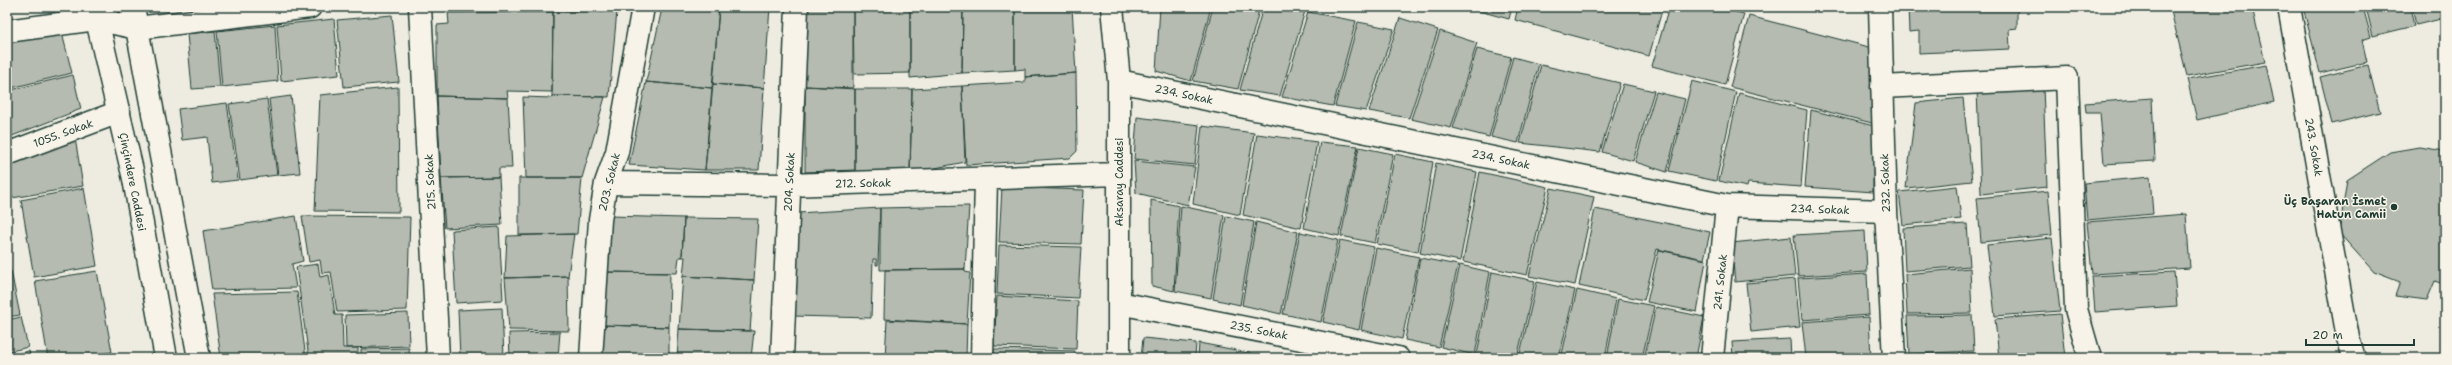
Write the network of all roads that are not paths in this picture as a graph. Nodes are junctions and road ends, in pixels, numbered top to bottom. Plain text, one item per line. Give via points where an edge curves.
1 (133, 7) edge
2 (310, 7) edge
3 (420, 7) edge
4 (644, 7) edge
5 (797, 7) edge
6 (1112, 7) edge
7 (1880, 7) edge
8 (2289, 7) edge
9 (95, 13) edge
10 (137, 28) junction
11 (7, 31) edge
12 (1119, 81) junction
13 (1882, 87) junction
14 (119, 112) junction
15 (7, 154) edge
16 (1119, 174) junction
17 (986, 180) junction
18 (606, 183) junction
19 (788, 185) junction
20 (1727, 206) junction
21 (1886, 211) junction
22 (1119, 303) junction
23 (166, 358) edge
24 (199, 358) edge
25 (438, 358) edge
26 (591, 358) edge
27 (782, 358) edge
28 (982, 358) edge
29 (1119, 358) edge
30 (1398, 358) edge
31 (1712, 358) edge
32 (1894, 358) edge
33 (2090, 358) edge
34 (2354, 358) edge

1 - 10 street
2 - 10 street
3 - 25 street, 215. Sokak
4 - 18 street, 203. Sokak via 617,152
5 - 19 street, 204. Sokak
6 - 12 street, Aksaray Caddesi
7 - 13 street, 232. Sokak
8 - 34 street, 243. Sokak via 2348,338
9 - 10 street
9 - 11 street
9 - 14 street, Çinçindere Caddesi
10 - 24 street
12 - 16 street, Aksaray Caddesi
12 - 20 street, 234. Sokak
13 - 21 street, 232. Sokak
13 - 33 street via 2067,78 2076,309
14 - 15 street, 1055. Sokak
14 - 23 street, Çinçindere Caddesi via 134,178
16 - 17 street, 212. Sokak
16 - 22 street, Aksaray Caddesi
17 - 19 street, 212. Sokak
17 - 28 street
18 - 19 street, 212. Sokak
18 - 26 street, 203. Sokak via 596,258
19 - 27 street, 204. Sokak
20 - 21 street, 234. Sokak
20 - 31 street, 241. Sokak
21 - 32 street, 232. Sokak
22 - 29 street, Aksaray Caddesi
22 - 30 street, 235. Sokak

